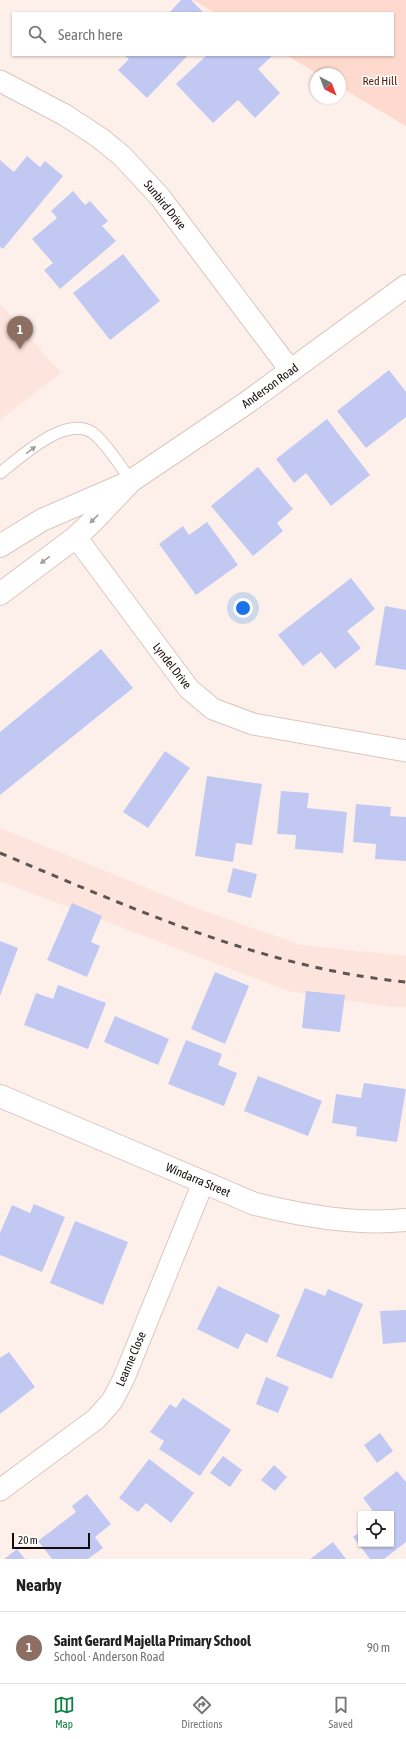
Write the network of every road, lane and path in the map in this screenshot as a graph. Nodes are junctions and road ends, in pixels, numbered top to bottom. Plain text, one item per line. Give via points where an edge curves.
1 (0, 81) edge
2 (406, 286) edge
3 (291, 371) junction
4 (0, 473) edge
5 (131, 481) junction
6 (57, 512) junction
7 (76, 537) junction
8 (0, 546) edge
9 (0, 594) edge
10 (406, 751) edge
11 (0, 1096) edge
12 (203, 1183) junction
13 (406, 1220) edge
14 (0, 1490) edge

1 - 3 street, Sunbird Drive via 65,116 100,138 122,156 160,197
2 - 3 street, Anderson Road
3 - 5 street, Anderson Road
4 -> 5 lane via 56,434 69,428 76,428 93,433
5 - 6 street, Anderson Road
5 -> 7 street, Anderson Road
6 - 7 street
6 - 8 street, Anderson Road via 29,526
7 -> 9 street, Anderson Road
7 - 10 street, Lyndel Drive via 189,689 213,709 253,724
11 - 12 street, Windarra Street
12 - 13 street, Windarra Street via 255,1204 298,1214 387,1222
12 - 14 street, Leanne Close via 124,1378 112,1401 96,1419

